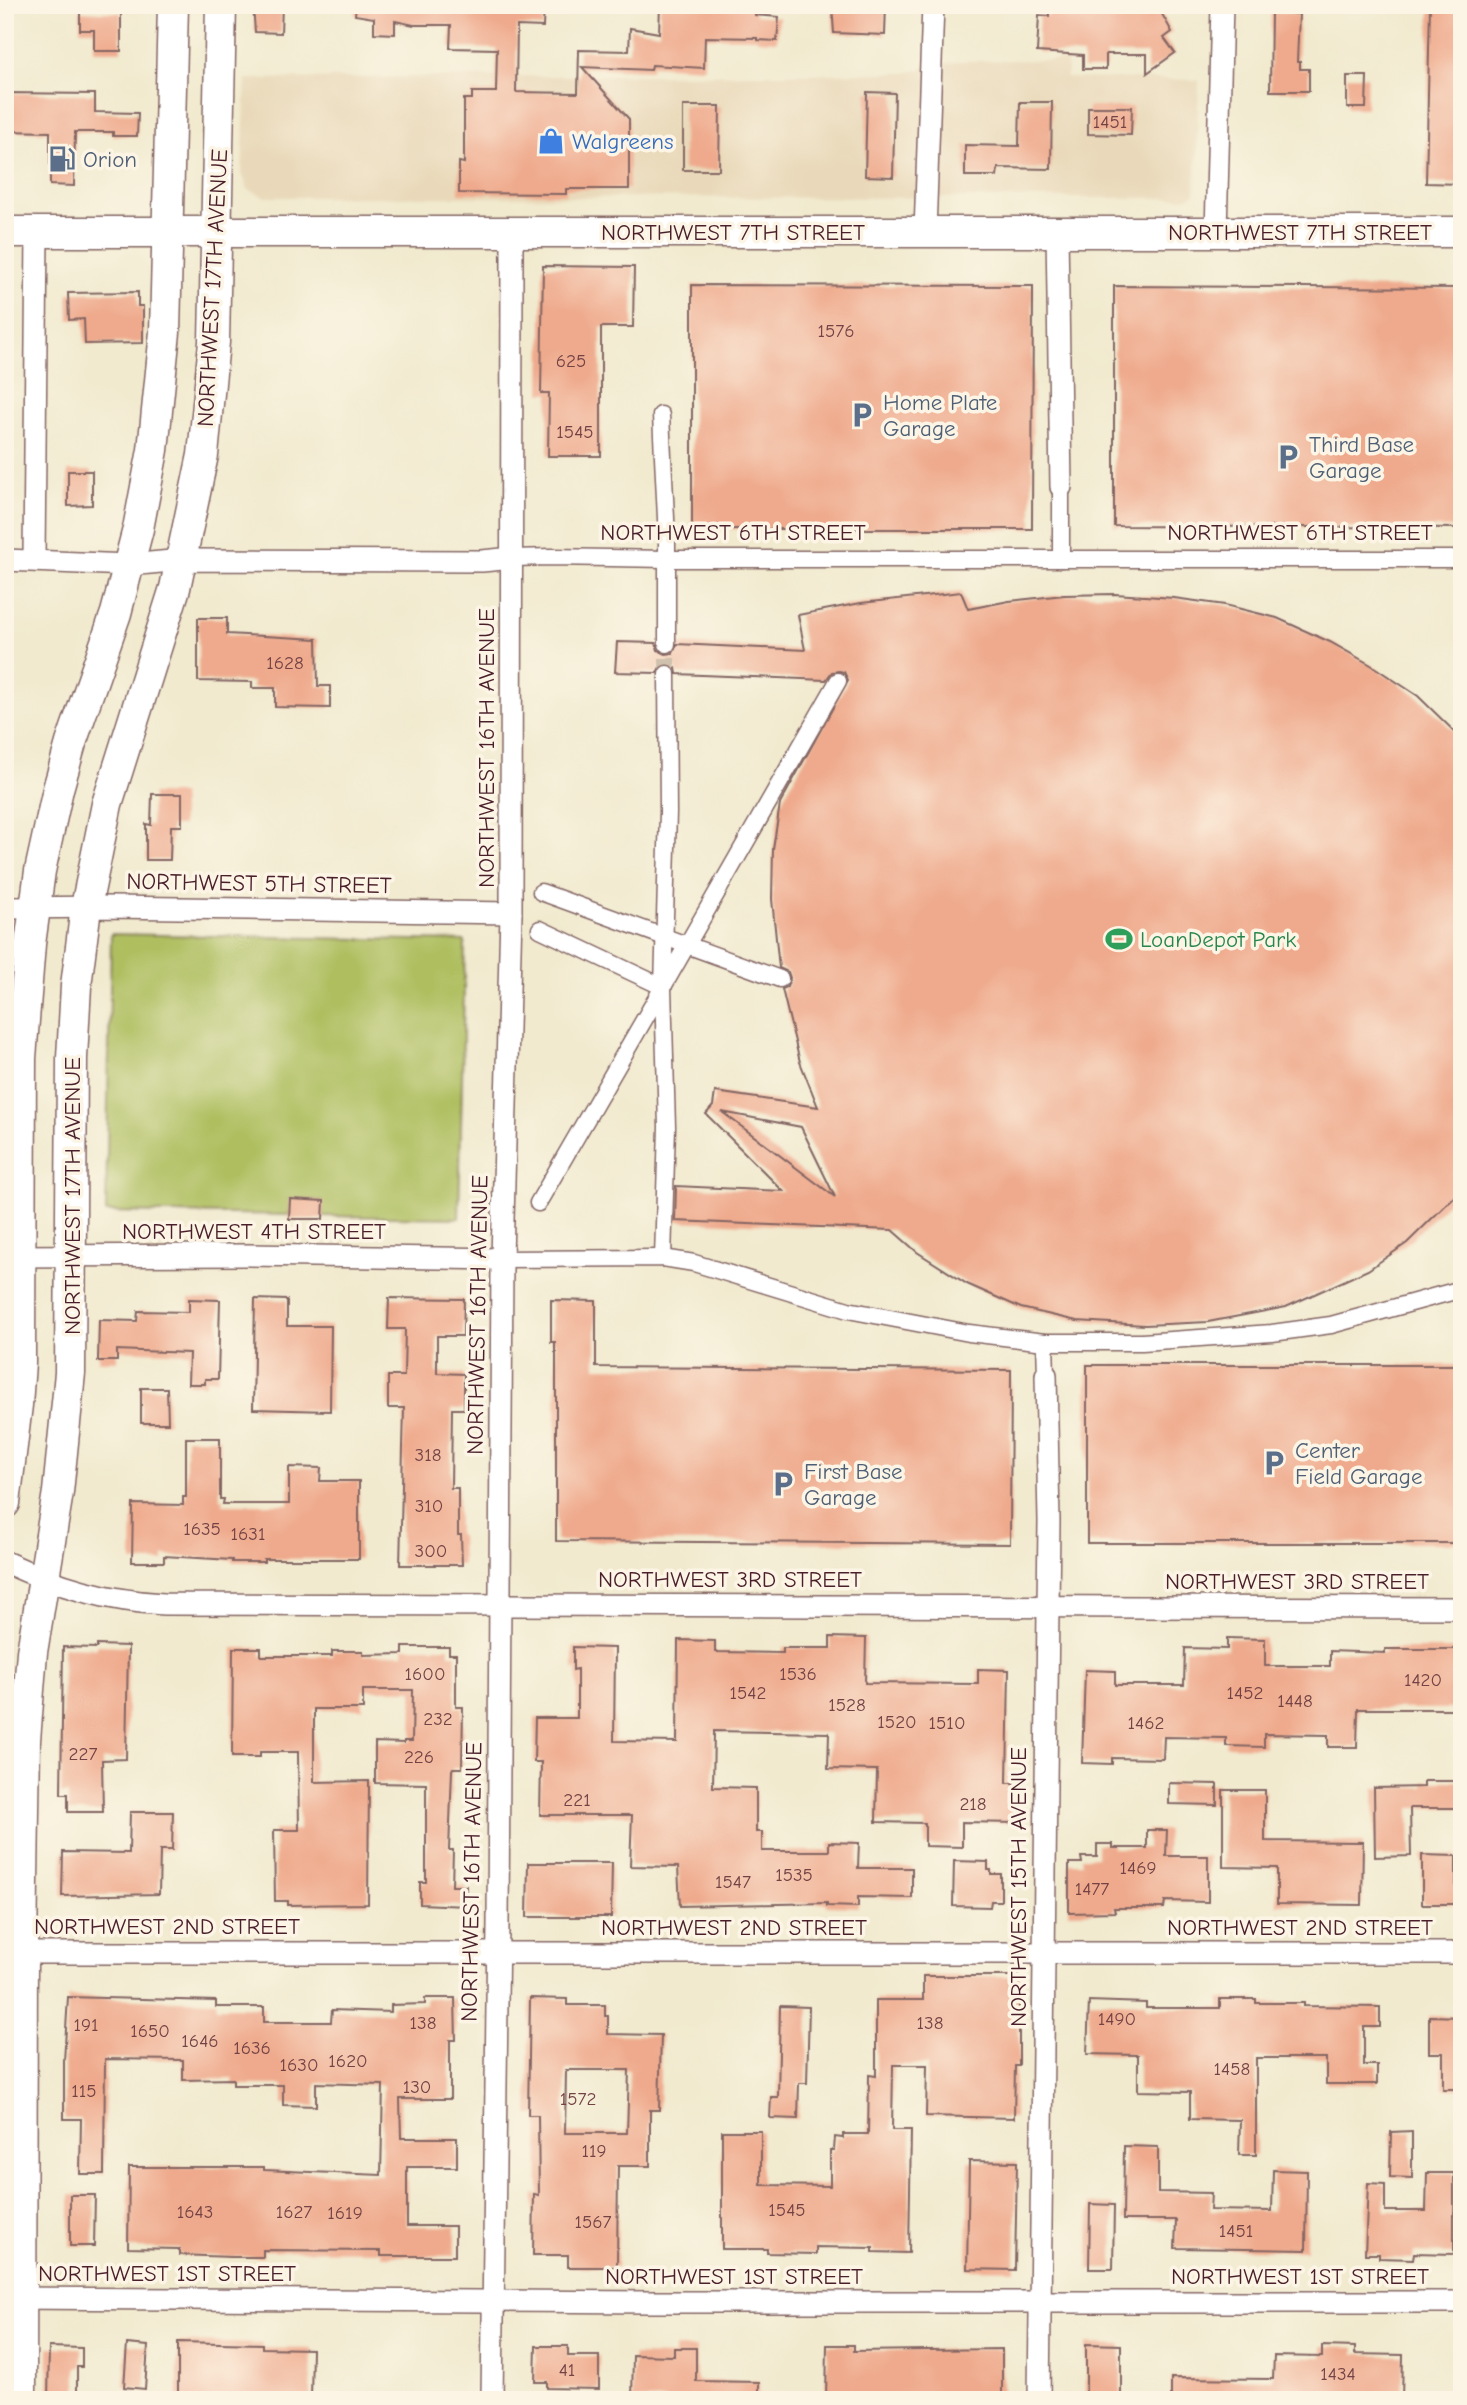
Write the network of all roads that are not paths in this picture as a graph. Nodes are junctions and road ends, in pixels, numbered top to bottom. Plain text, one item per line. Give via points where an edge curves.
1 (173, 5) edge
2 (221, 5) edge
3 (933, 5) edge
4 (1222, 5) edge
5 (512, 231) junction
6 (5, 232) edge
7 (37, 232) junction
8 (216, 232) junction
9 (925, 232) junction
10 (1057, 232) junction
11 (1216, 232) junction
12 (1462, 232) edge
13 (167, 233) junction
14 (661, 415) dead end
15 (1060, 486) joint
16 (513, 558) junction
17 (1462, 558) edge
18 (5, 559) edge
19 (34, 559) junction
20 (667, 559) junction
21 (1061, 559) junction
22 (182, 560) junction
23 (129, 565) junction
24 (667, 644) tunnel mouth
25 (667, 674) tunnel mouth
26 (838, 681) dead end
27 (541, 892) dead end
28 (86, 907) junction
29 (20, 908) edge
30 (511, 913) junction
31 (540, 929) dead end
32 (664, 936) junction
33 (687, 944) junction
34 (780, 979) dead end
35 (663, 987) junction
36 (538, 1203) dead end
37 (72, 1256) junction
38 (13, 1257) edge
39 (663, 1258) junction
40 (502, 1259) junction
41 (1462, 1289) edge
42 (1045, 1342) junction
43 (1046, 1375) joint
44 (5, 1503) edge
45 (5, 1562) edge
46 (43, 1579) junction
47 (500, 1605) junction
48 (1047, 1606) junction
49 (1462, 1608) edge
50 (14, 1953) edge
51 (497, 1953) junction
52 (1462, 1953) edge
53 (1043, 1954) junction
54 (14, 2185) edge
55 (14, 2298) edge
56 (493, 2301) junction
57 (1039, 2302) junction
58 (1462, 2302) edge
59 (22, 2400) edge
60 (492, 2400) edge
61 (1039, 2400) edge

1 - 13 main road, NORTHWEST 17TH AVENUE
2 - 8 main road, NORTHWEST 17TH AVENUE
3 - 9 street
4 - 11 street
5 - 8 main road, NORTHWEST 7TH STREET
5 - 9 main road, NORTHWEST 7TH STREET
5 - 16 street, NORTHWEST 16TH AVENUE
6 - 7 main road, NORTHWEST 7TH STREET
7 - 13 main road, NORTHWEST 7TH STREET
7 - 19 street
8 - 13 main road, NORTHWEST 7TH STREET
8 - 22 main road, NORTHWEST 17TH AVENUE via 208,416
9 - 10 main road, NORTHWEST 7TH STREET
10 - 11 main road, NORTHWEST 7TH STREET
10 - 15 street
11 - 12 main road, NORTHWEST 7TH STREET
13 - 23 main road, NORTHWEST 17TH AVENUE via 158,417
14 - 20 street
15 - 21 street
16 - 20 street, NORTHWEST 6TH STREET
16 - 22 street, NORTHWEST 6TH STREET
16 - 30 street, NORTHWEST 16TH AVENUE
17 - 21 street, NORTHWEST 6TH STREET
18 - 19 street, NORTHWEST 6TH STREET
19 - 23 street, NORTHWEST 6TH STREET
20 - 21 street, NORTHWEST 6TH STREET
20 - 24 street
22 - 23 street, NORTHWEST 6TH STREET
22 - 28 main road, NORTHWEST 17TH AVENUE via 107,804
23 - 29 main road, NORTHWEST 17TH AVENUE
25 - 32 street
26 - 33 street
27 - 32 street
28 - 29 street, NORTHWEST 5TH STREET
28 - 30 street, NORTHWEST 5TH STREET
28 - 37 main road, NORTHWEST 17TH AVENUE via 72,1058
29 - 38 main road, NORTHWEST 17TH AVENUE via 26,982
30 - 40 street, NORTHWEST 16TH AVENUE
31 - 35 street
32 - 33 street
32 - 35 street
33 - 34 street
33 - 35 street
35 - 36 street
35 - 39 street via 667,1127
37 - 38 street, NORTHWEST 4TH STREET
37 - 40 street, NORTHWEST 4TH STREET
37 - 46 main road, NORTHWEST 17TH AVENUE via 63,1452
38 - 44 main road, NORTHWEST 17TH AVENUE via 18,1395
39 - 40 street
39 - 42 street via 694,1263 848,1310
40 - 47 street, NORTHWEST 16TH AVENUE
41 - 42 street via 1331,1325 1272,1333 1142,1342
42 - 43 street
43 - 48 street, NORTHWEST 15TH AVENUE
45 - 46 street, NORTHWEST 3RD STREET
46 - 47 street, NORTHWEST 3RD STREET via 89,1594 138,1602
46 - 50 main road, NORTHWEST 17TH AVENUE via 26,1710
47 - 48 street, NORTHWEST 3RD STREET
47 - 51 street, NORTHWEST 16TH AVENUE
48 - 49 street, NORTHWEST 3RD STREET
48 - 53 street, NORTHWEST 15TH AVENUE
50 - 51 street, NORTHWEST 2ND STREET
50 - 54 main road, NORTHWEST 17TH AVENUE
51 - 53 street, NORTHWEST 2ND STREET
51 - 56 street, NORTHWEST 16TH AVENUE
52 - 53 street, NORTHWEST 2ND STREET
53 - 57 street, NORTHWEST 15TH AVENUE
54 - 55 main road, NORTHWEST 17TH AVENUE
55 - 56 street, NORTHWEST 1ST STREET
55 - 59 main road, NORTHWEST 17TH AVENUE
56 - 57 street, NORTHWEST 1ST STREET
56 - 60 street, NORTHWEST 16TH AVENUE
57 - 58 street, NORTHWEST 1ST STREET
57 - 61 street, NORTHWEST 15TH AVENUE

